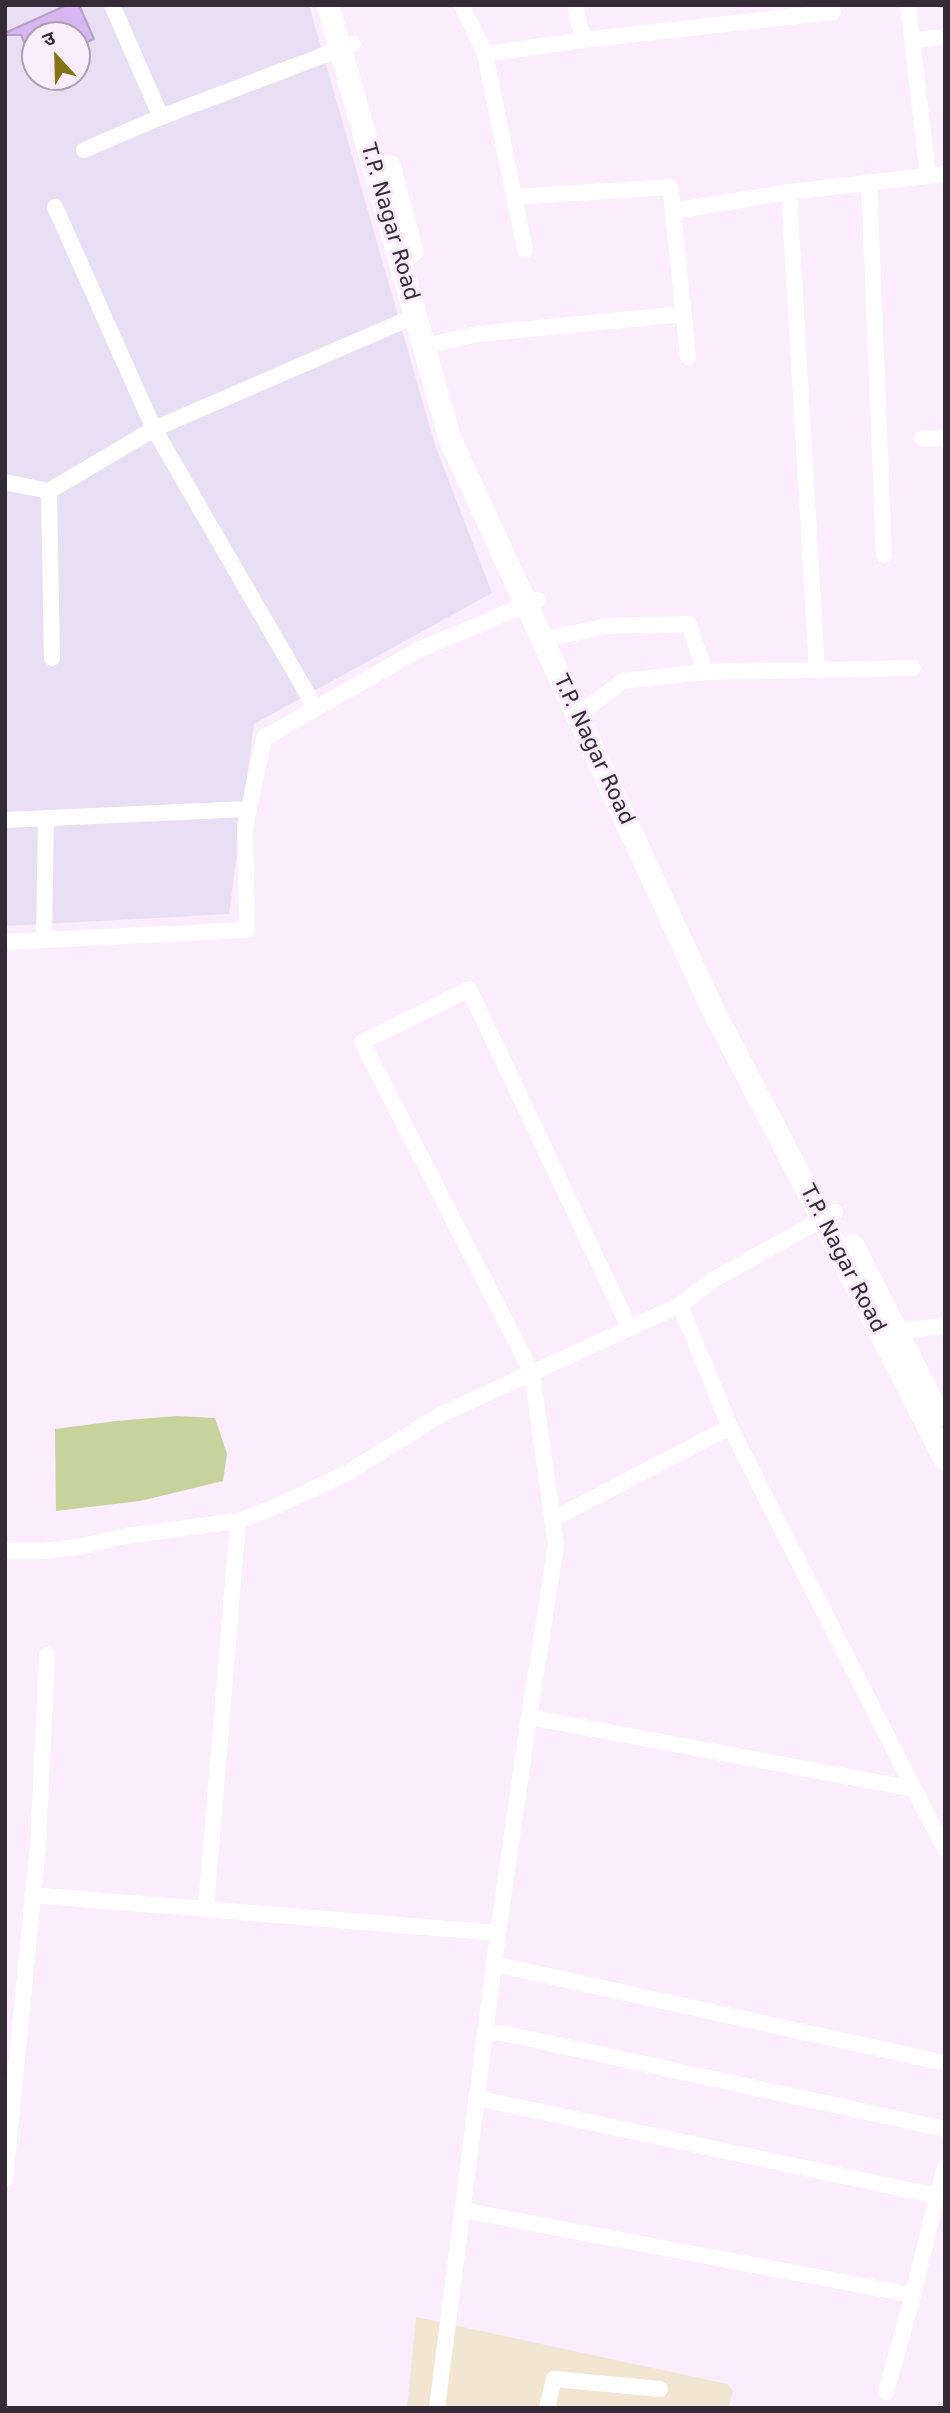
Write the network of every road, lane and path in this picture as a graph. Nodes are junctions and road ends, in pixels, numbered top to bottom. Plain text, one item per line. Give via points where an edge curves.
1 (112, 5) edge
2 (328, 5) edge
3 (341, 5) edge
4 (462, 5) edge
5 (575, 5) edge
6 (908, 5) edge
7 (833, 12) dead end
8 (945, 37) edge
9 (583, 40) junction
10 (912, 40) junction
11 (347, 46) junction
12 (485, 54) junction
13 (161, 117) junction
14 (84, 150) dead end
15 (945, 174) edge
16 (928, 176) junction
17 (869, 183) junction
18 (789, 192) junction
19 (514, 197) junction
20 (55, 207) dead end
21 (673, 211) junction
22 (525, 250) dead end
23 (684, 314) junction
24 (415, 316) junction
25 (434, 344) junction
26 (688, 357) dead end
27 (154, 429) junction
28 (945, 438) edge
29 (922, 439) dead end
30 (5, 482) edge
31 (49, 491) junction
32 (884, 555) dead end
33 (532, 602) junction
34 (555, 637) junction
35 (52, 658) dead end
36 (913, 667) dead end
37 (817, 670) junction
38 (705, 672) junction
39 (315, 707) junction
40 (586, 709) junction
41 (250, 809) junction
42 (46, 818) junction
43 (5, 820) edge
44 (44, 940) junction
45 (5, 942) edge
46 (829, 1215) junction
47 (680, 1305) junction
48 (945, 1326) edge
49 (629, 1327) junction
50 (889, 1332) junction
51 (532, 1373) junction
52 (945, 1426) edge
53 (730, 1427) junction
54 (945, 1459) edge
55 (553, 1519) junction
56 (238, 1521) junction
57 (5, 1551) edge
58 (47, 1655) dead end
59 (529, 1717) junction
60 (914, 1789) junction
61 (945, 1849) edge
62 (32, 1895) junction
63 (206, 1907) junction
64 (498, 1933) junction
65 (494, 1964) junction
66 (485, 2032) junction
67 (945, 2063) edge
68 (477, 2098) junction
69 (945, 2129) edge
70 (945, 2168) edge
71 (5, 2179) edge
72 (937, 2196) junction
73 (462, 2210) junction
74 (914, 2295) junction
75 (660, 2389) dead end
76 (886, 2392) dead end
77 (437, 2408) edge
78 (547, 2408) edge

1 - 13 street
2 - 11 main road, T.P. Nagar Road
3 - 11 main road
4 - 12 street
5 - 9 street
6 - 10 street
7 - 9 street
8 - 10 street
9 - 12 street
10 - 16 street
11 - 13 street
11 - 24 main road, T.P. Nagar Road
11 - 25 main road via 403,211
12 - 19 street
13 - 14 street
15 - 16 street
16 - 17 street
17 - 18 street
17 - 32 street
18 - 21 street
18 - 37 street
19 - 21 street via 670,187
19 - 22 street
20 - 27 street
21 - 23 street
23 - 25 street via 477,334
23 - 26 street
24 - 27 street
24 - 33 main road, T.P. Nagar Road via 450,439
25 - 33 main road via 459,429
27 - 31 street
27 - 39 street
28 - 29 street
30 - 31 street
31 - 35 street
33 - 34 main road
33 - 39 street via 418,650
33 - 46 main road, T.P. Nagar Road via 714,1012
34 - 38 street via 608,626 689,624
34 - 40 main road
36 - 37 street
37 - 38 street
38 - 40 street via 622,681
39 - 41 street via 264,738
40 - 46 main road
41 - 42 street
41 - 44 street via 245,827 247,930
42 - 43 street
42 - 44 street
44 - 45 street
46 - 47 street via 713,1280
46 - 50 main road, T.P. Nagar Road
47 - 49 street
47 - 53 street
48 - 50 street
49 - 51 street
49 - 51 street via 469,989 362,1042
50 - 52 main road
50 - 54 main road, T.P. Nagar Road
51 - 55 street
51 - 56 street via 442,1414 349,1472
53 - 55 street
53 - 60 street
55 - 59 street via 556,1545
56 - 57 street via 79,1547
56 - 63 street
58 - 62 street
59 - 60 street
59 - 64 street
60 - 61 street
62 - 63 street
62 - 71 street
63 - 64 street
64 - 65 street
65 - 66 street
65 - 67 street
66 - 68 street
66 - 69 street
68 - 72 street
68 - 73 street
70 - 72 street
72 - 74 street
73 - 74 street
73 - 77 street
74 - 76 street
75 - 78 street via 554,2379

